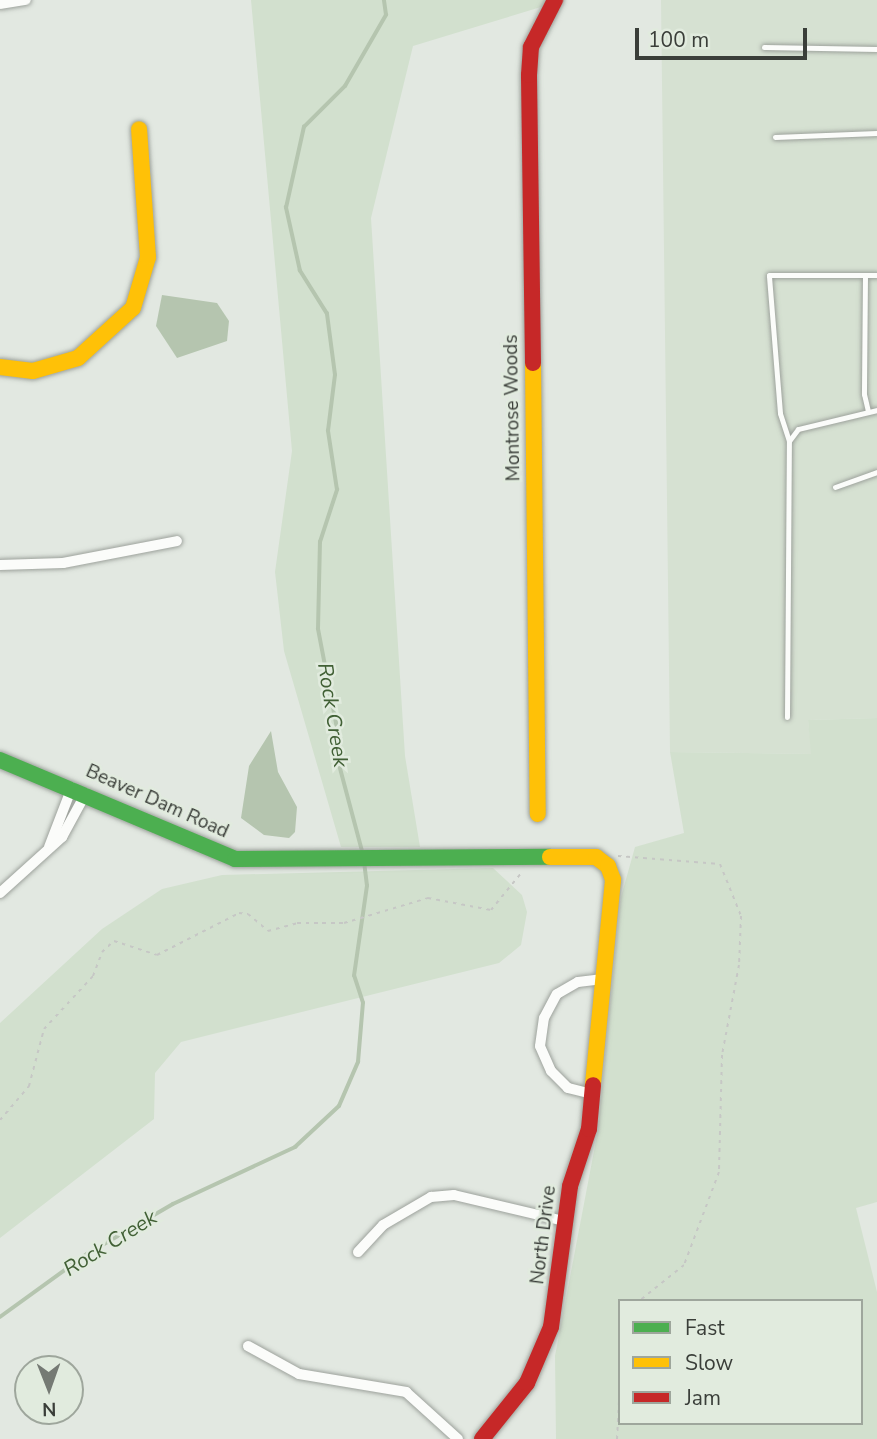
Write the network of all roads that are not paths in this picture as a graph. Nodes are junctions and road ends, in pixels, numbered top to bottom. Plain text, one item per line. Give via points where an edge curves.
1 (26, 0) edge
2 (555, 2) edge
3 (0, 4) edge
4 (764, 47) dead end
5 (877, 50) edge
6 (139, 129) dead end
7 (877, 133) edge
8 (775, 137) dead end
9 (866, 275) junction
10 (877, 275) edge
11 (0, 367) edge
12 (877, 410) edge
13 (868, 412) junction
14 (789, 441) junction
15 (877, 472) edge
16 (835, 487) dead end
17 (177, 541) dead end
18 (0, 565) edge
19 (787, 717) dead end
20 (0, 760) edge
21 (79, 790) junction
22 (538, 814) dead end
23 (398, 860) joint
24 (0, 893) edge
25 (603, 979) junction
26 (592, 1094) junction
27 (564, 1221) junction
28 (358, 1252) dead end
29 (248, 1346) dead end
30 (458, 1439) edge
31 (482, 1439) edge

1 - 3 street
2 - 22 street, Montrose Woods via 531,47 529,75
4 - 5 lane
6 - 11 street via 148,257 133,308 78,358 33,371
7 - 8 lane
9 - 10 lane
9 - 13 lane via 864,394
9 - 14 lane via 769,275 780,413
12 - 13 lane
13 - 14 lane via 798,429
14 - 19 lane
15 - 16 lane
17 - 18 street via 63,563
20 - 21 street, Beaver Dam Road
21 - 23 street, Beaver Dam Road via 235,859
21 - 24 street via 49,847
23 - 25 street, North Drive via 596,857 608,866 613,880
25 - 26 street, North Drive
25 - 26 street via 578,982 558,995 544,1018 540,1046 560,1080
26 - 27 street, North Drive via 589,1129
27 - 28 street via 454,1195 431,1198 383,1225
27 - 31 street, North Drive via 551,1327 527,1383
29 - 30 street via 299,1374 406,1392

